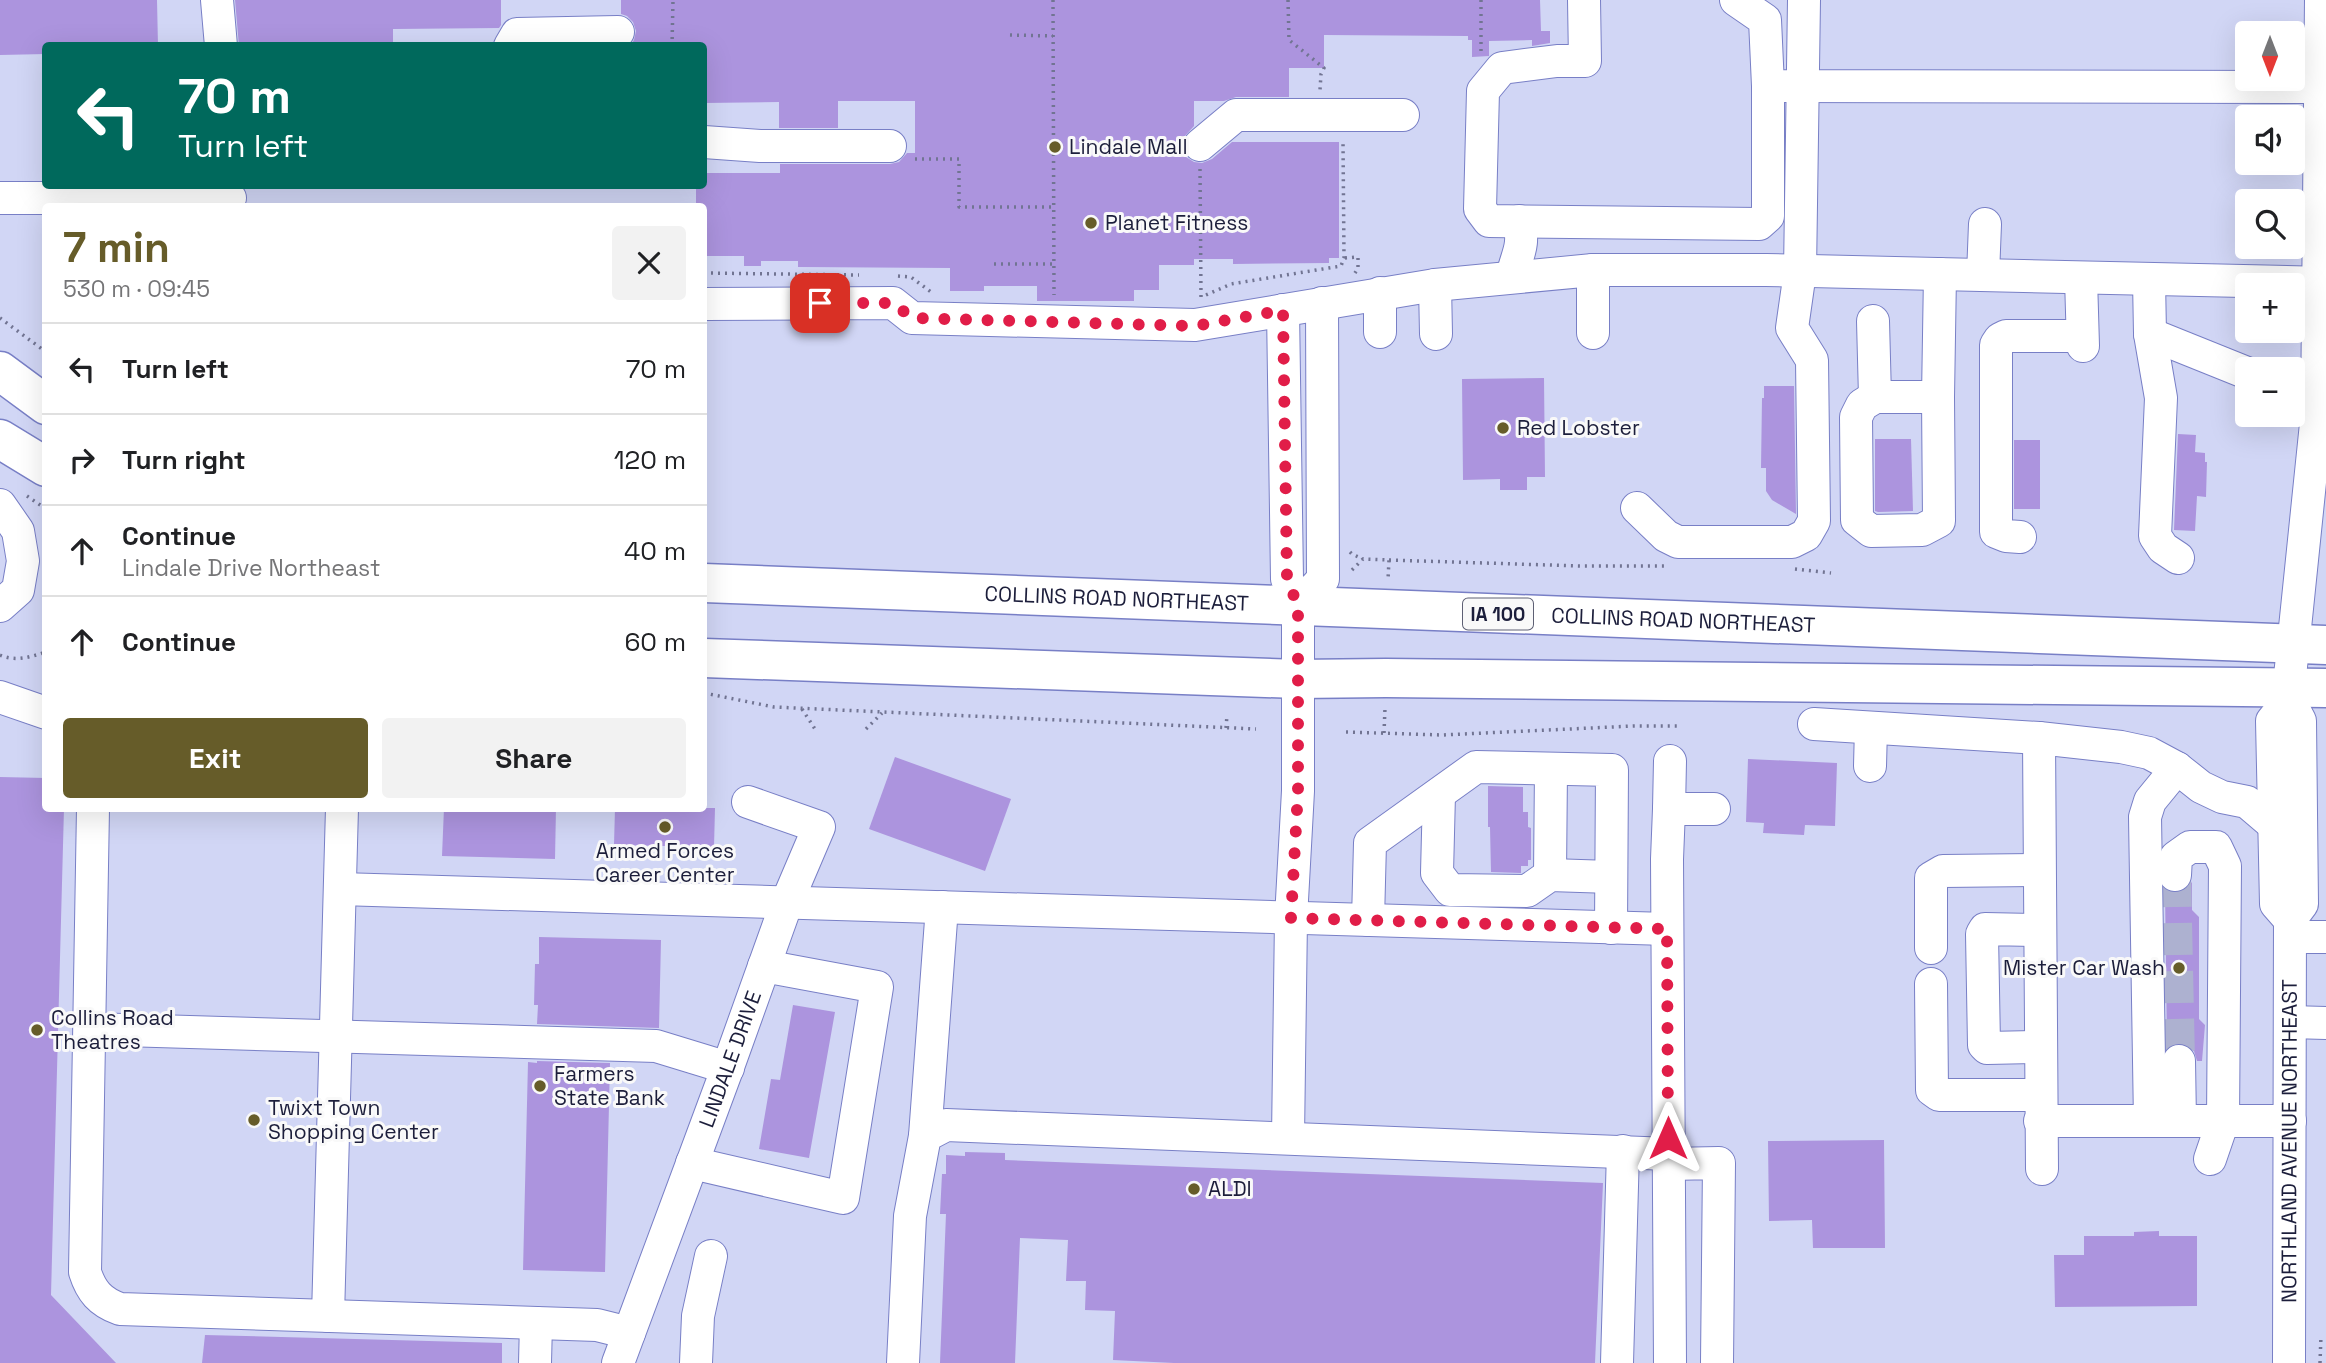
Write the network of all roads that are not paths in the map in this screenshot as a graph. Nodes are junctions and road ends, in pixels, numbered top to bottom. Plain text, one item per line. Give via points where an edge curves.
1 (217, 0) edge
2 (1584, 0) edge
3 (1737, 0) edge
4 (1804, 0) edge
5 (2321, 0) edge
6 (618, 32) dead end
7 (221, 42) edge
8 (512, 42) edge
9 (1768, 86) junction
10 (1804, 86) junction
11 (2320, 87) junction
12 (1404, 115) dead end
13 (707, 142) edge
14 (1200, 145) road end
15 (903, 153) road end
16 (230, 197) edge
17 (0, 198) edge
18 (174, 202) edge
19 (1519, 221) junction
20 (1609, 222) junction
21 (1985, 224) dead end
22 (1603, 270) junction
23 (1800, 272) junction
24 (1940, 274) junction
25 (1983, 275) junction
26 (1512, 277) junction
27 (2081, 278) junction
28 (2149, 280) junction
29 (2323, 283) edge
30 (1435, 285) junction
31 (1380, 293) junction
32 (1322, 303) junction
33 (707, 304) edge
34 (1283, 310) junction
35 (1873, 321) dead end
36 (1380, 332) dead end
37 (1592, 333) dead end
38 (1436, 334) dead end
39 (2150, 334) junction
40 (2235, 368) edge
41 (0, 371) edge
42 (2305, 394) edge
43 (1875, 397) junction
44 (1938, 397) junction
45 (42, 402) edge
46 (2317, 414) junction
47 (0, 439) edge
48 (42, 465) edge
49 (0, 505) edge
50 (2308, 507) junction
51 (1637, 508) dead end
52 (2021, 537) dead end
53 (2178, 558) dead end
54 (2326, 565) edge
55 (707, 583) edge
56 (0, 606) edge
57 (1298, 606) junction
58 (2309, 645) edge
59 (707, 659) edge
60 (1297, 679) junction
61 (2326, 688) edge
62 (42, 689) edge
63 (2288, 693) junction
64 (0, 697) edge
65 (42, 712) edge
66 (1814, 724) dead end
67 (1871, 728) junction
68 (2039, 738) junction
69 (1670, 761) dead end
70 (1870, 766) dead end
71 (2178, 768) junction
72 (1551, 769) junction
73 (2273, 775) junction
74 (1439, 794) junction
75 (748, 802) dead end
76 (2247, 802) junction
77 (1669, 809) junction
78 (1714, 810) dead end
79 (93, 812) edge
80 (342, 812) edge
81 (2301, 826) edge
82 (2144, 837) junction
83 (2190, 847) junction
84 (2039, 870) junction
85 (1550, 874) junction
86 (2175, 874) tunnel mouth
87 (1611, 877) junction
88 (340, 890) junction
89 (787, 902) junction
90 (942, 906) junction
91 (1291, 918) junction
92 (1368, 920) junction
93 (1611, 928) junction
94 (2290, 928) junction
95 (1667, 929) junction
96 (2040, 930) junction
97 (2326, 937) edge
98 (1931, 948) dead end
99 (764, 966) junction
100 (1931, 984) dead end
101 (2290, 1022) junction
102 (2326, 1023) edge
103 (90, 1029) junction
104 (336, 1037) junction
105 (2040, 1047) junction
106 (2179, 1061) tunnel mouth
107 (728, 1068) junction
108 (2040, 1108) junction
109 (2165, 1121) junction
110 (2223, 1121) junction
111 (2290, 1121) junction
112 (925, 1136) junction
113 (1288, 1138) junction
114 (1623, 1151) junction
115 (1669, 1159) junction
116 (2210, 1159) dead end
117 (692, 1163) junction
118 (2042, 1169) dead end
119 (712, 1256) dead end
120 (328, 1316) junction
121 (536, 1323) junction
122 (630, 1351) edge
123 (535, 1363) edge
124 (696, 1363) edge
125 (903, 1363) edge
126 (1617, 1363) edge
127 (1670, 1363) edge
128 (1717, 1363) edge
129 (2289, 1363) edge

1 - 7 street
2 - 19 street via 1585,61 1502,68 1482,91 1480,209 1489,221
3 - 9 street via 1765,20
4 - 10 street
5 - 11 street
6 - 8 street via 517,33
9 - 10 street
9 - 20 street via 1768,216 1759,224
10 - 11 street
10 - 23 street
11 - 29 street
12 - 14 street via 1236,115
13 - 15 street
16 - 18 street
17 - 18 street
19 - 20 street
19 - 26 street via 1521,250
20 - 22 street
21 - 25 street
22 - 23 street
22 - 26 street
22 - 37 street
23 - 24 street
23 - 51 street via 1792,328 1812,360 1814,521 1806,535 1792,542 1678,542
24 - 25 street
24 - 44 street
25 - 27 street
26 - 30 street
27 - 28 street
27 - 52 street via 2082,341 2006,336 1996,345 1996,532
28 - 29 street
28 - 39 street
29 - 46 street
30 - 31 street
30 - 38 street
31 - 32 street
31 - 36 street
32 - 34 street
32 - 57 street via 1323,579
33 - 34 street via 893,303 912,318 1195,326
34 - 57 street via 1287,579
35 - 43 street
39 - 40 street
39 - 53 street via 2161,398 2155,536
41 - 45 highway
42 - 46 street
43 - 44 street
43 - 44 street via 1862,405 1856,416 1857,520 1871,531 1922,530 1939,522
46 - 50 street
47 - 48 highway
49 - 56 street via 18,531 23,561 18,590
50 - 54 street
50 - 58 street
55 - 57 highway, COLLINS ROAD NORTHEAST / IA 100
57 - 58 highway, COLLINS ROAD NORTHEAST / IA 100
57 - 60 street
58 - 63 street
59 - 60 highway
60 - 63 highway
60 - 91 street via 1298,791
61 - 63 highway
62 - 64 street
63 - 73 street, NORTHLAND AVENUE NORTHEAST via 2272,721
63 - 81 street, NORTHLAND AVENUE NORTHEAST via 2300,721
64 - 65 street
66 - 67 street
67 - 68 street
67 - 70 street
68 - 71 street via 2121,747 2148,753
68 - 84 street
69 - 77 street
71 - 76 street via 2201,787
71 - 82 street via 2150,801
72 - 74 street via 1476,767
72 - 85 street
72 - 87 street via 1612,770
73 - 76 street via 2264,790
73 - 81 street, NORTHLAND AVENUE NORTHEAST
74 - 85 street via 1437,873 1450,890 1527,891
74 - 92 street via 1370,843
75 - 89 street, LINDALE DRIVE via 819,827
76 - 81 street
77 - 78 street
77 - 95 street
79 - 103 street
80 - 88 street
81 - 94 street, NORTHLAND AVENUE NORTHEAST via 2276,904
82 - 83 street
82 - 109 street
83 - 86 street via 2176,857
83 - 110 street via 2216,847 2225,866
84 - 96 street
84 - 98 street via 1943,871 1931,878
85 - 87 street
87 - 93 street
88 - 89 street
88 - 104 street
89 - 90 street
89 - 99 street, LINDALE DRIVE
90 - 91 street
90 - 112 street
91 - 92 street
91 - 113 street
92 - 93 street
93 - 95 street
94 - 97 street
94 - 101 street, NORTHLAND AVENUE NORTHEAST
95 - 115 street
96 - 105 street
96 - 105 street via 1985,929 1982,934 1984,1045
99 - 107 street, LINDALE DRIVE
99 - 117 street via 877,987 843,1198
100 - 108 street via 1932,1090 1939,1095
101 - 102 street
101 - 111 street, NORTHLAND AVENUE NORTHEAST
103 - 104 street
103 - 120 street via 85,1272 97,1296 120,1309
104 - 107 street via 656,1046
104 - 120 street
105 - 108 street
106 - 109 street
107 - 117 street, LINDALE DRIVE
108 - 109 street
108 - 118 street
109 - 110 street
110 - 111 street
110 - 116 street
111 - 129 street, NORTHLAND AVENUE NORTHEAST
112 - 113 street via 946,1125
112 - 125 street via 910,1216
113 - 114 street
114 - 115 street
114 - 126 street
115 - 127 street
115 - 128 street via 1719,1163
117 - 122 street, LINDALE DRIVE
119 - 124 street via 698,1316
120 - 121 street
121 - 122 street via 597,1325
121 - 123 street

